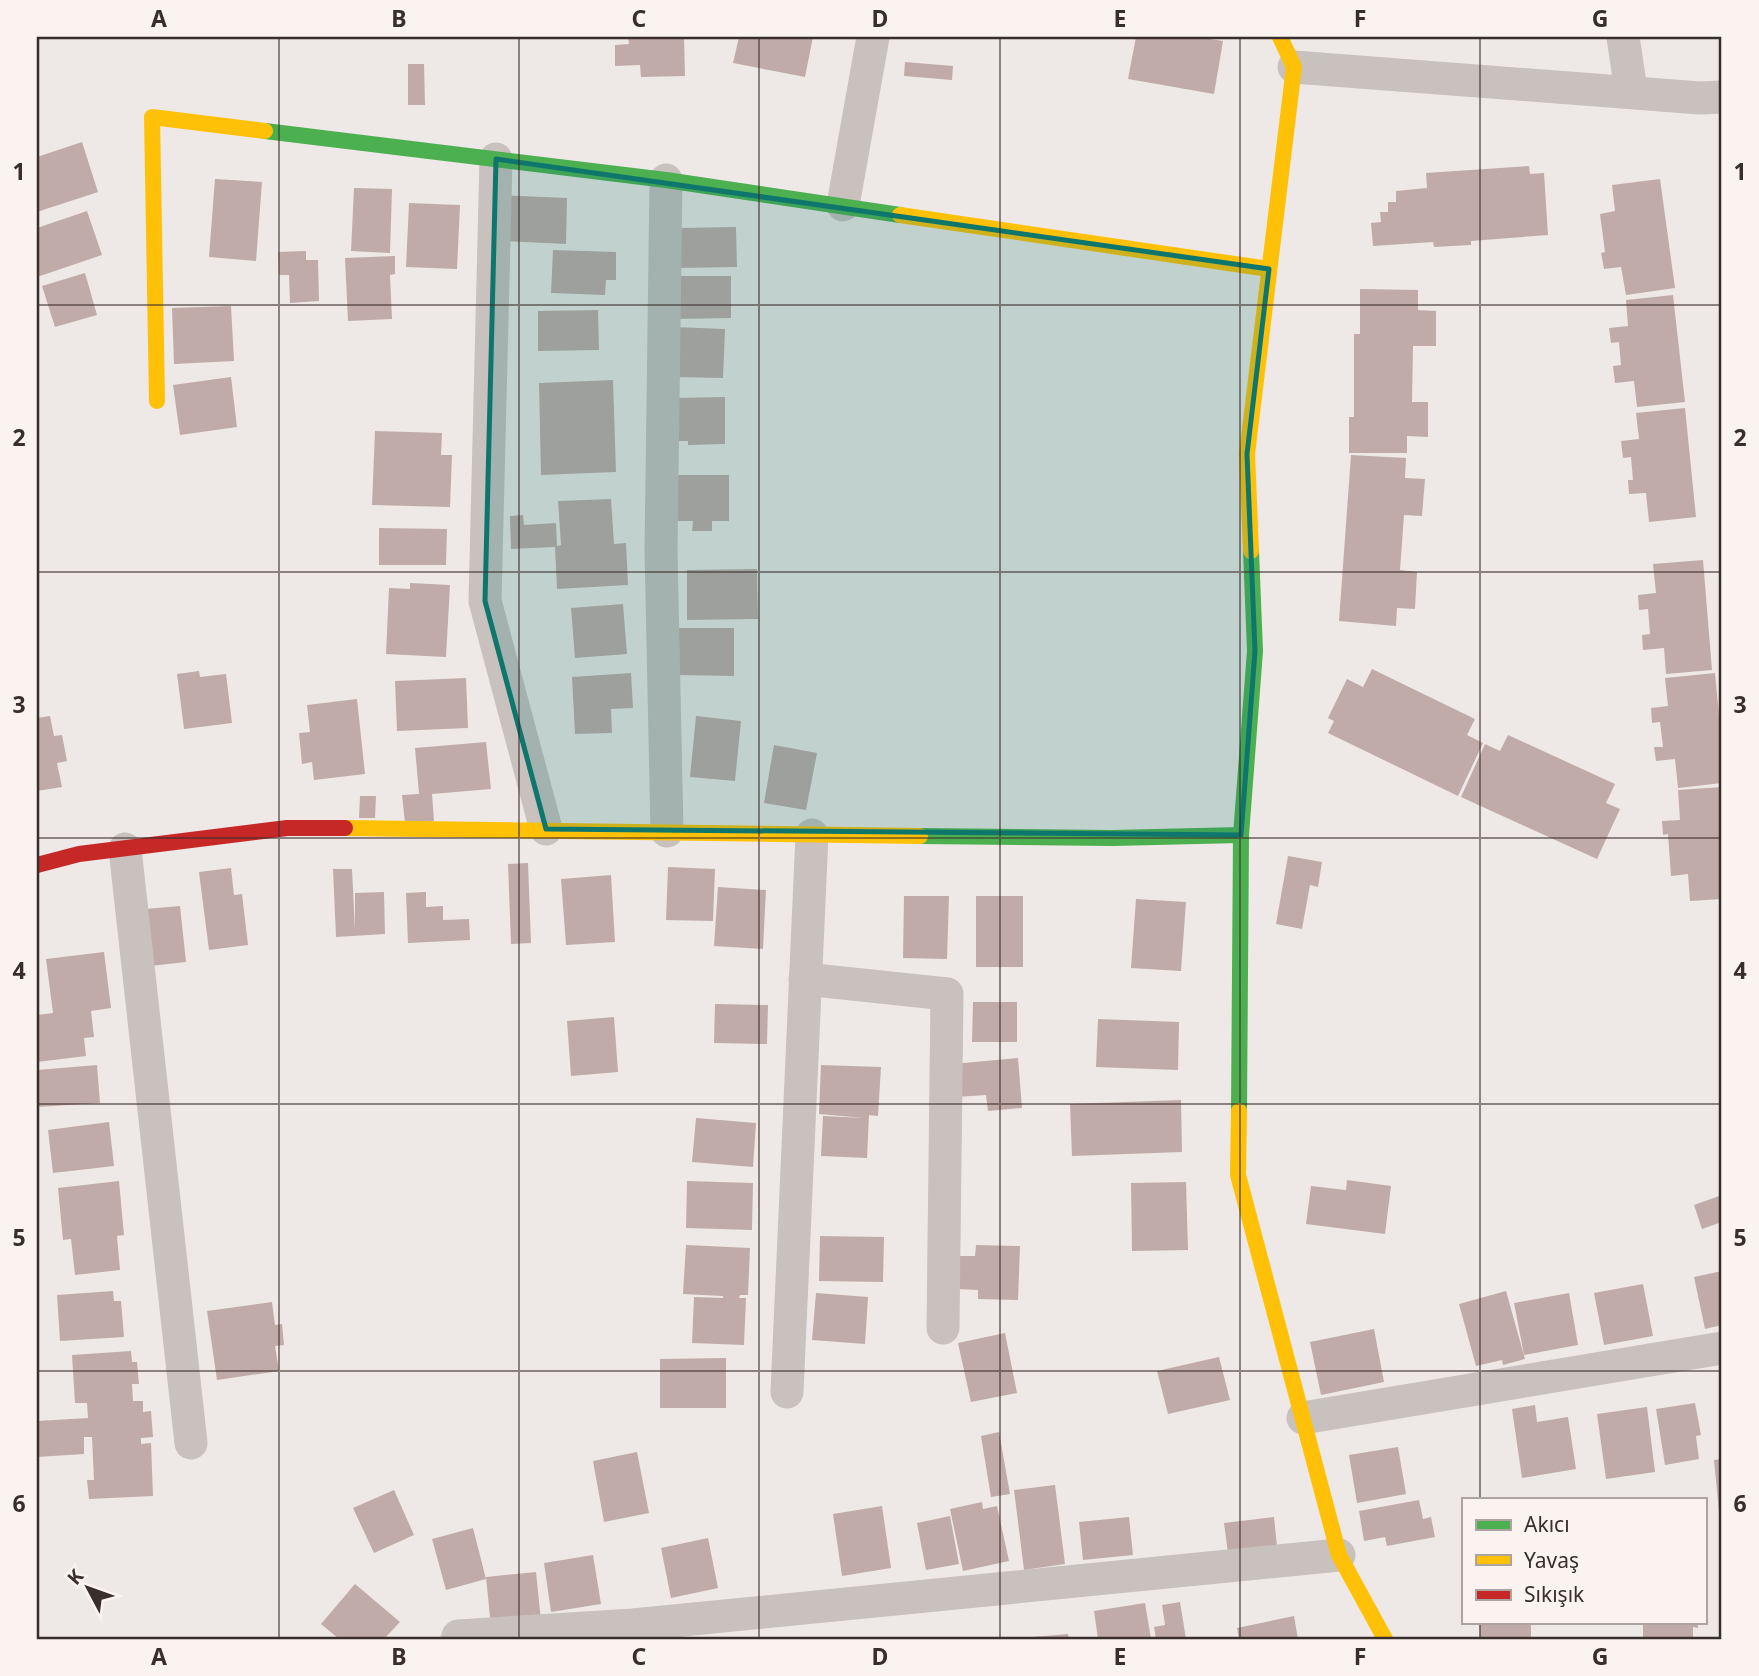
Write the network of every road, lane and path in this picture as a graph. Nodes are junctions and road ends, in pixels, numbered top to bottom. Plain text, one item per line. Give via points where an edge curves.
1 (873, 37) edge
2 (1280, 37) edge
3 (1623, 37) edge
4 (1294, 67) junction
5 (1631, 91) junction
6 (1722, 97) edge
7 (496, 159) junction
8 (666, 180) junction
9 (843, 205) junction
10 (1269, 269) junction
11 (157, 401) dead end
12 (546, 829) junction
13 (667, 831) junction
14 (812, 835) junction
15 (1241, 835) junction
16 (125, 849) junction
17 (37, 864) edge
18 (805, 979) junction
19 (943, 1328) dead end
20 (1722, 1348) edge
21 (787, 1392) dead end
22 (1303, 1418) junction
23 (191, 1443) dead end
24 (1339, 1555) junction
25 (457, 1639) edge
26 (1385, 1639) edge

1 - 9 street
2 - 4 street
3 - 5 street
4 - 5 street
4 - 10 street
5 - 6 street
7 - 8 street
7 - 11 street via 152,117
7 - 12 street via 485,601
8 - 9 street
8 - 13 street via 661,551
9 - 10 street
10 - 15 street via 1247,454 1255,650
12 - 13 street
12 - 16 street via 287,828
13 - 14 street
14 - 15 street
14 - 18 street
15 - 22 street via 1238,1174
16 - 17 street
16 - 23 street
18 - 19 street via 947,994
18 - 21 street
20 - 22 street
22 - 24 street
24 - 25 street
24 - 26 street

